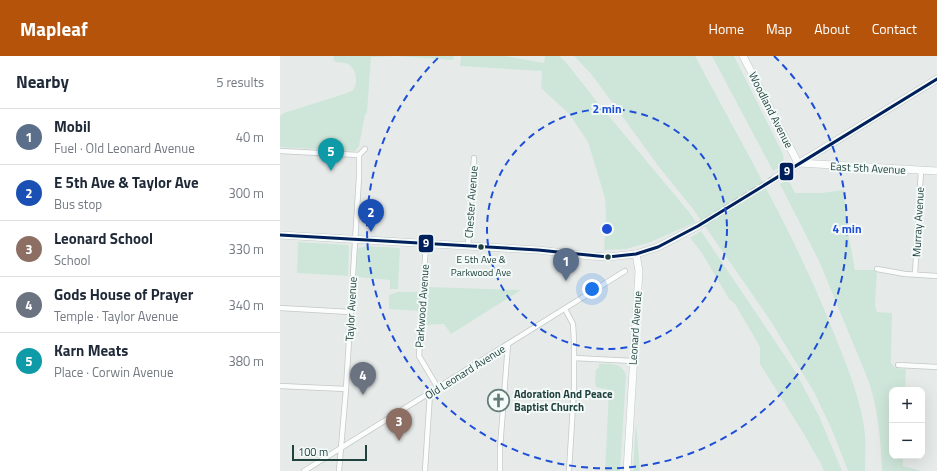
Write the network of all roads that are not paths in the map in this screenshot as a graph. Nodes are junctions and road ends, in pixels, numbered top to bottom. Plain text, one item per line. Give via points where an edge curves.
1 (743, 56) edge
2 (937, 79) edge
3 (365, 149) dead end
4 (280, 151) edge
5 (359, 155) junction
6 (474, 158) dead end
7 (798, 163) junction
8 (921, 171) junction
9 (937, 171) edge
10 (775, 178) tunnel mouth
11 (698, 226) tunnel mouth
12 (280, 235) edge
13 (355, 239) junction
14 (426, 243) junction
15 (468, 246) junction
16 (636, 254) junction
17 (877, 270) dead end
18 (625, 271) dead end
19 (915, 274) junction
20 (937, 276) edge
21 (280, 308) edge
22 (566, 309) junction
23 (350, 312) junction
24 (508, 344) junction
25 (574, 358) junction
26 (633, 361) junction
27 (898, 364) dead end
28 (937, 367) edge
29 (280, 386) edge
30 (438, 388) junction
31 (346, 389) junction
32 (430, 393) junction
33 (341, 448) junction
34 (304, 471) edge
35 (339, 471) edge
36 (425, 471) edge
37 (500, 471) edge
38 (569, 471) edge
39 (627, 471) edge

1 - 7 main road, Woodland Avenue
2 - 7 main road
3 - 5 street
4 - 5 street
5 - 13 street, Taylor Avenue
6 - 15 street, Chester Avenue
7 - 8 main road, East 5th Avenue
7 - 10 main road
8 - 9 main road, East 5th Avenue
8 - 19 street, Murray Avenue
11 - 16 main road via 658,247
12 - 13 main road
13 - 14 main road
13 - 23 street, Taylor Avenue
14 - 15 main road
14 - 30 street, Parkwood Avenue via 419,356
15 - 16 main road via 608,257
16 - 26 main road, Leonard Avenue via 639,271
17 - 19 street
18 - 22 street, Old Leonard Avenue
19 - 20 street
21 - 23 street
22 - 24 street, Old Leonard Avenue
22 - 25 street via 573,324
23 - 31 street, Taylor Avenue
24 - 30 street, Old Leonard Avenue
24 - 37 street
25 - 26 street
25 - 38 street
26 - 39 main road, Leonard Avenue
27 - 28 street
29 - 31 street
30 - 32 street, Old Leonard Avenue
31 - 33 street, Taylor Avenue
32 - 33 street, Old Leonard Avenue
32 - 36 street
33 - 34 street, Old Leonard Avenue
33 - 35 street, Taylor Avenue

